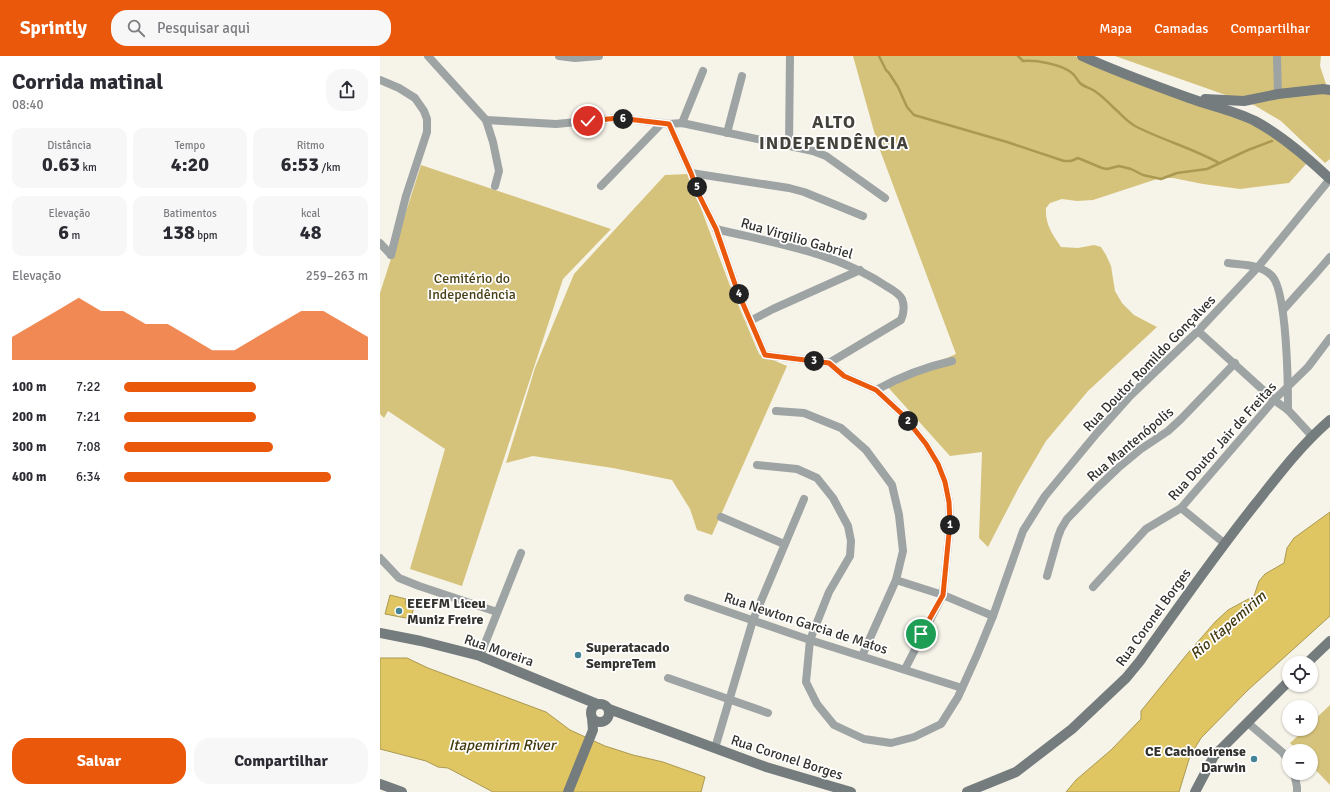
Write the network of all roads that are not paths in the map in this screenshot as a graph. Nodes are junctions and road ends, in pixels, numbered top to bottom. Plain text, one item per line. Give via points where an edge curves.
1 (428, 56) edge
2 (559, 56) edge
3 (599, 56) edge
4 (790, 56) edge
5 (1082, 56) edge
6 (1276, 56) edge
7 (703, 71) dead end
8 (742, 76) dead end
9 (380, 80) edge
10 (1330, 90) edge
11 (1278, 94) junction
12 (1189, 98) junction
13 (486, 120) junction
14 (666, 124) junction
15 (682, 124) junction
16 (727, 133) junction
17 (789, 145) junction
18 (691, 173) junction
19 (1330, 179) edge
20 (496, 186) dead end
21 (600, 186) dead end
22 (885, 198) dead end
23 (863, 216) dead end
24 (716, 229) junction
25 (380, 243) edge
26 (1330, 257) edge
27 (1228, 263) dead end
28 (1258, 266) junction
29 (860, 270) junction
30 (1282, 310) junction
31 (750, 321) junction
32 (1198, 331) junction
33 (1330, 338) edge
34 (952, 361) dead end
35 (829, 363) junction
36 (1235, 363) junction
37 (1288, 387) junction
38 (876, 390) junction
39 (1274, 400) junction
40 (1288, 410) junction
41 (776, 411) dead end
42 (1330, 420) edge
43 (1312, 436) junction
44 (757, 465) dead end
45 (804, 499) dead end
46 (1181, 508) junction
47 (721, 517) dead end
48 (1224, 543) junction
49 (784, 544) junction
50 (521, 553) dead end
51 (380, 558) edge
52 (1047, 576) dead end
53 (896, 580) junction
54 (1093, 587) dead end
55 (943, 595) junction
56 (688, 598) dead end
57 (497, 612) junction
58 (993, 616) junction
59 (753, 620) junction
60 (380, 633) edge
61 (810, 640) junction
62 (1330, 641) edge
63 (480, 656) junction
64 (862, 656) junction
65 (1314, 656) edge
66 (905, 669) junction
67 (668, 678) dead end
68 (962, 688) junction
69 (1282, 688) edge
70 (582, 698) junction
71 (730, 699) junction
72 (768, 713) dead end
73 (600, 716) junction
74 (1248, 723) junction
75 (715, 748) junction
76 (1282, 752) edge
77 (1296, 780) edge
78 (383, 787) edge
79 (402, 792) edge
80 (568, 792) edge
81 (851, 792) edge
82 (967, 792) edge
83 (1195, 792) edge
84 (1296, 792) edge

1 - 13 street
2 - 3 street
4 - 17 street
5 - 12 main road
6 - 11 street
7 - 15 street
8 - 16 street
9 - 25 street via 415,98 428,119 427,132 406,196 391,255
10 - 11 main road
11 - 12 main road via 1244,101
12 - 19 main road via 1255,121 1301,152
13 - 14 street via 556,124 619,118
13 - 20 street via 499,171
14 - 15 street
14 - 18 street
14 - 21 street
15 - 16 street
16 - 17 street
17 - 22 street via 826,156
18 - 23 street via 796,190
18 - 24 street
19 - 28 street, Rua Doutor Romildo Gonçalves
24 - 29 street, Rua Virgilio Gabriel via 794,247
24 - 31 street
26 - 30 street
27 - 28 street
28 - 30 street via 1276,282
28 - 32 street, Rua Doutor Romildo Gonçalves
29 - 31 street
29 - 35 street, Rua Virgilio Gabriel via 897,293 902,299 904,313 901,320
30 - 37 street
31 - 35 street via 765,355
32 - 36 street
32 - 58 street, Rua Doutor Romildo Gonçalves via 1130,396 1041,502 1023,531
33 - 37 street, Rua Doutor Jair de Freitas
34 - 38 street via 900,378
35 - 38 street via 844,376
36 - 39 street
36 - 52 street, Rua Mantenópolis via 1181,419 1118,468 1067,519 1061,528
37 - 39 street, Rua Doutor Jair de Freitas
37 - 40 street
38 - 55 street via 903,415 926,444 945,482 950,523
39 - 40 street
39 - 46 street, Rua Doutor Jair de Freitas
40 - 43 street
41 - 53 street via 804,412 841,428 866,450 892,485 903,551
42 - 43 main road, Rua Coronel Borges
43 - 48 main road, Rua Coronel Borges
44 - 61 street, Rua Doutor Romildo Gonçalves via 797,470 816,478 833,498 848,526 850,556 829,592
45 - 49 street
46 - 48 street
46 - 54 street, Rua Doutor Jair de Freitas via 1146,529
47 - 49 street
48 - 82 main road, Rua Coronel Borges via 1126,678 1072,729 1016,772
49 - 59 street
50 - 57 street
51 - 57 street via 399,578
53 - 55 street
53 - 64 street
55 - 58 street
55 - 66 street
56 - 59 street, Rua Newton Garcia de Matos
57 - 63 street
58 - 68 street, Rua Doutor Romildo Gonçalves
59 - 61 street, Rua Newton Garcia de Matos
59 - 71 street
60 - 63 main road, Rua Moreira
61 - 64 street, Rua Newton Garcia de Matos
61 - 68 street, Rua Doutor Romildo Gonçalves via 806,682 817,704 834,725 864,739 891,743 914,738 941,724
62 - 65 main road
63 - 70 main road, Rua Moreira
64 - 66 street, Rua Newton Garcia de Matos
66 - 68 street, Rua Newton Garcia de Matos
67 - 71 street
69 - 74 main road
70 - 73 main road
70 - 73 main road, Rua Moreira via 597,704 592,708
71 - 72 street
71 - 75 street
73 - 75 main road via 627,716
73 - 80 main road
74 - 76 street
74 - 83 main road via 1214,756
75 - 81 main road, Rua Coronel Borges via 766,767
77 - 84 street
78 - 79 main road

